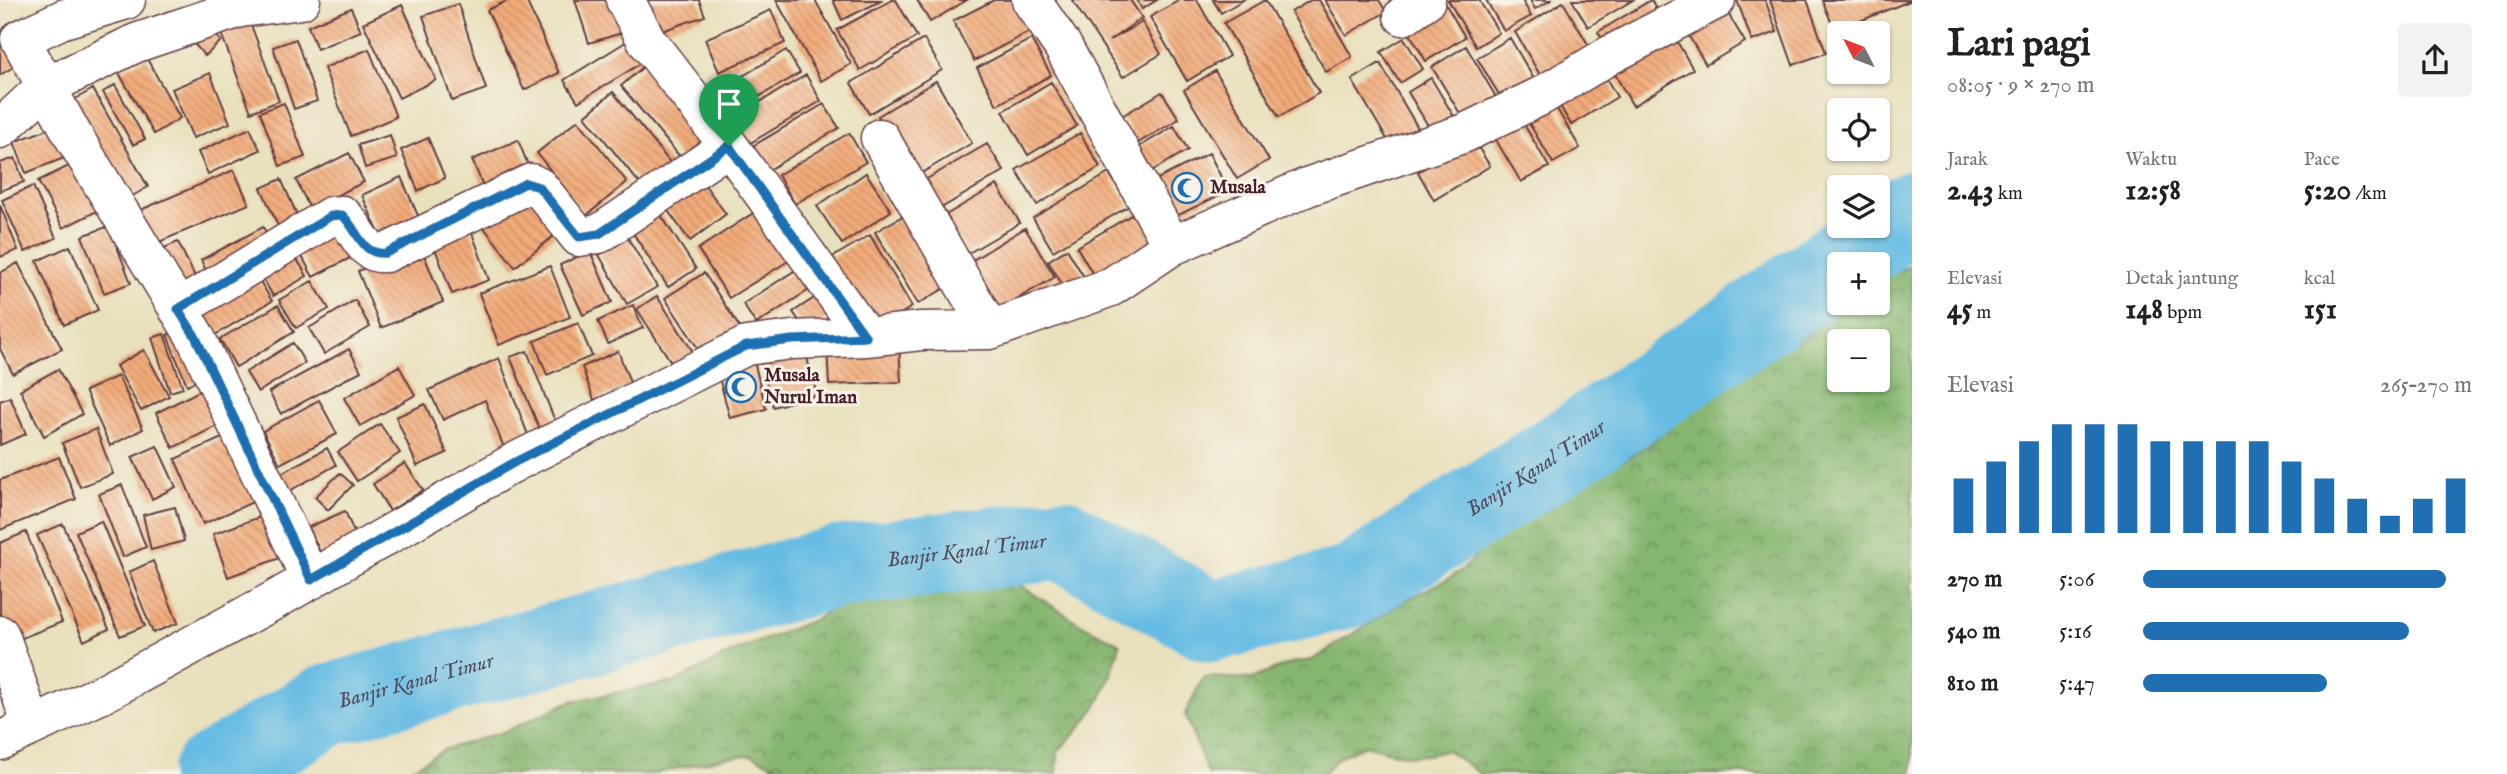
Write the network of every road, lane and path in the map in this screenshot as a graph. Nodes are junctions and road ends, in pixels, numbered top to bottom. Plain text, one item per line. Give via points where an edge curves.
1 (126, 0) edge
2 (301, 0) edge
3 (625, 0) edge
4 (1031, 0) edge
5 (1716, 0) edge
6 (239, 4) edge
7 (10, 27) edge
8 (45, 87) junction
9 (0, 129) edge
10 (880, 138) dead end
11 (729, 146) junction
12 (1172, 246) junction
13 (178, 309) junction
14 (990, 330) junction
15 (866, 337) junction
16 (311, 580) junction
17 (0, 635) edge
18 (16, 733) edge

1 - 7 street via 63,19
2 - 6 street
3 - 11 street via 647,41
4 - 12 street via 1062,45
5 - 12 street via 1541,96 1465,132 1307,187
6 - 8 street via 136,43
7 - 8 street
8 - 9 street
8 - 13 street
10 - 14 street
11 - 13 street via 599,234 579,237 539,187 526,183 386,253 367,249 349,221 342,215 331,216
11 - 15 street
12 - 14 street via 1111,287
13 - 16 street
14 - 15 street
15 - 16 street via 746,346 515,462
16 - 18 street via 100,695
17 - 18 street

